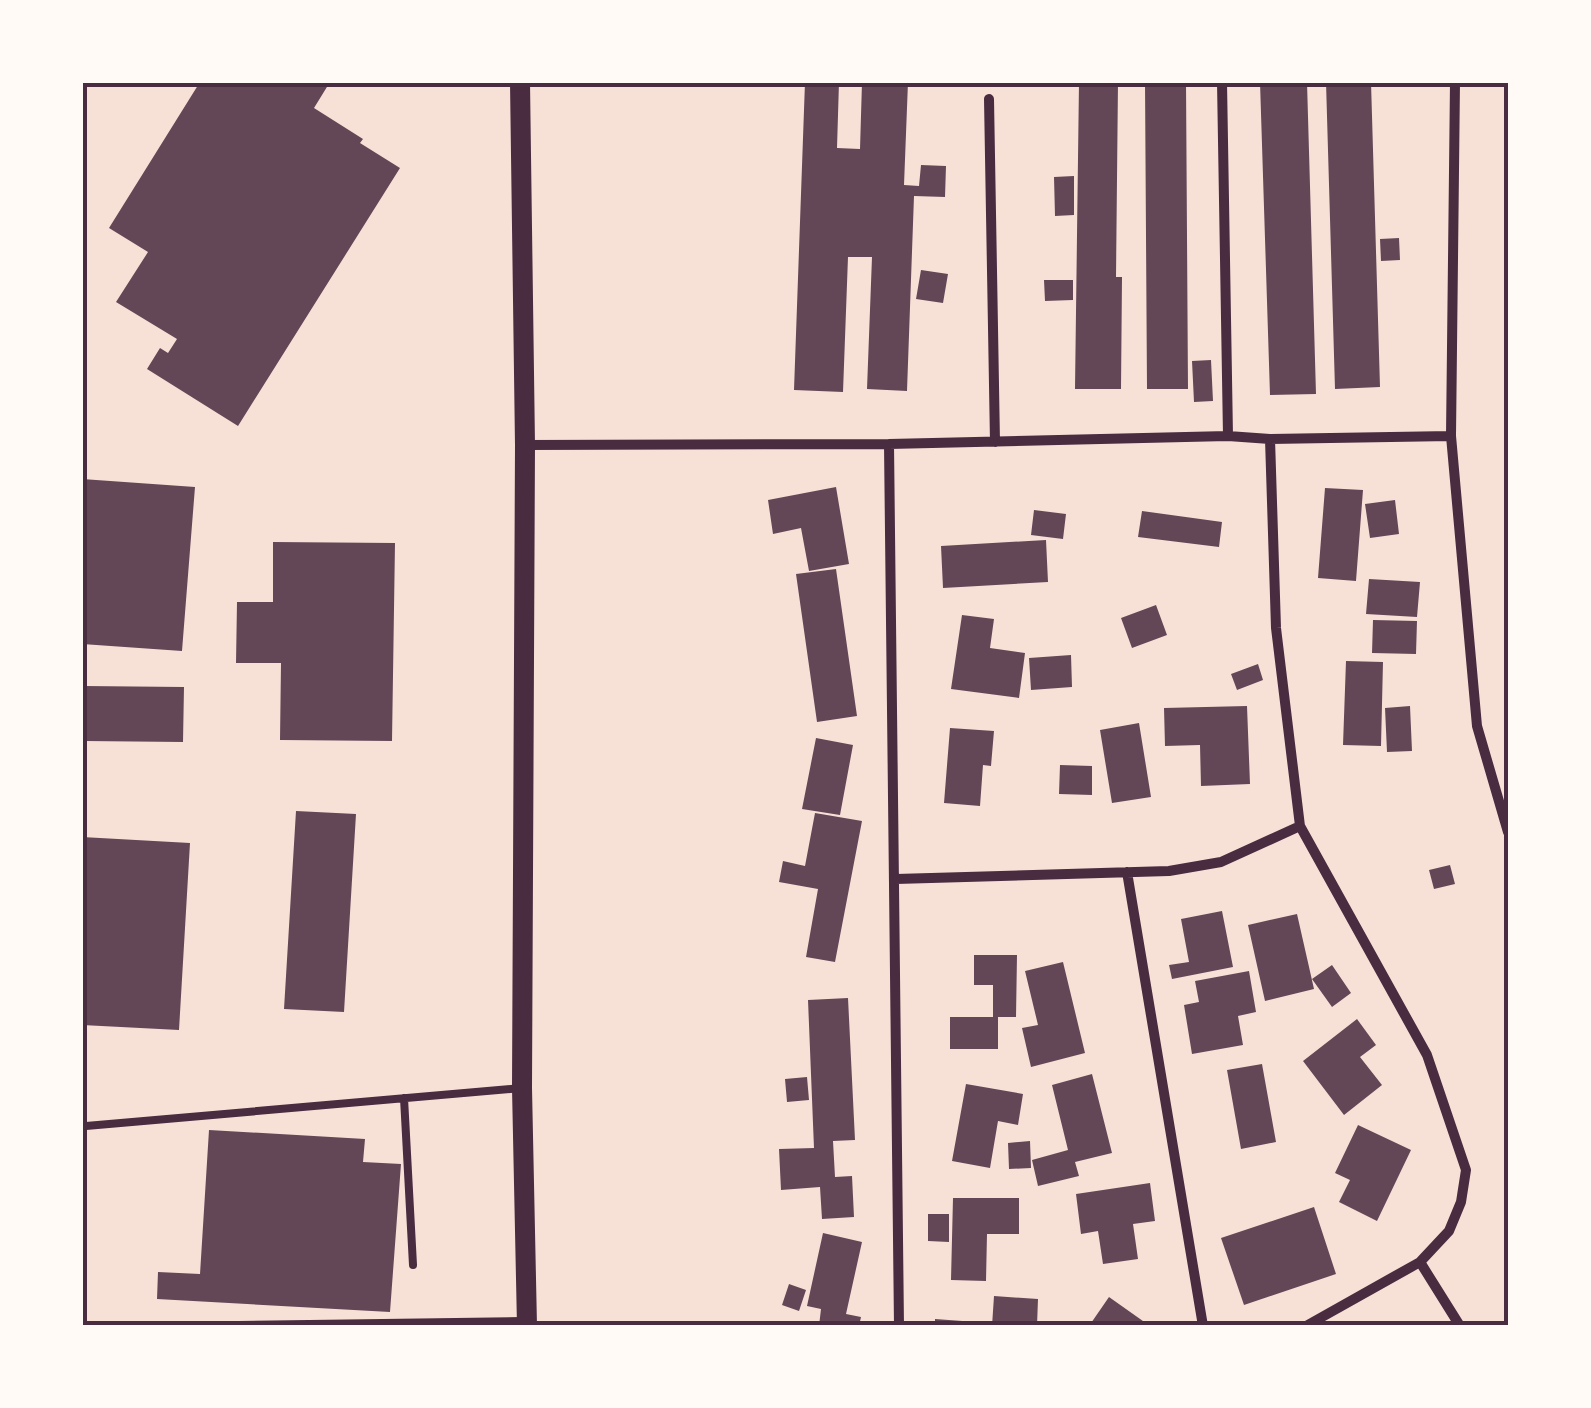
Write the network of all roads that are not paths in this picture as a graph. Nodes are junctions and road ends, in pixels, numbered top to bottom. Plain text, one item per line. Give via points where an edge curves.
1 (520, 82) edge
2 (1222, 82) edge
3 (1455, 82) edge
4 (990, 99) dead end
5 (1228, 436) junction
6 (1451, 436) junction
7 (1270, 439) junction
8 (995, 442) junction
9 (889, 444) junction
10 (526, 445) junction
11 (1300, 826) junction
12 (1508, 832) edge
13 (1127, 872) junction
14 (896, 879) junction
15 (522, 1088) junction
16 (404, 1098) junction
17 (86, 1126) dead end
18 (1420, 1262) junction
19 (413, 1266) dead end
20 (527, 1323) edge
21 (168, 1326) edge
22 (899, 1326) edge
23 (1204, 1326) edge
24 (1306, 1326) edge
25 (1460, 1326) edge

1 - 10 main road
2 - 5 street
3 - 6 street
4 - 8 street
5 - 7 street
5 - 8 street
6 - 7 street
6 - 12 street via 1478,726
7 - 11 street via 1276,628
8 - 9 street
9 - 10 street
9 - 14 street
10 - 15 main road
11 - 13 street via 1221,862
11 - 18 street via 1427,1055 1466,1170 1448,1230
13 - 14 street
13 - 23 street
14 - 22 street
15 - 16 lane
15 - 20 main road
16 - 17 lane
16 - 19 lane
18 - 24 street
18 - 25 street
20 - 21 lane

